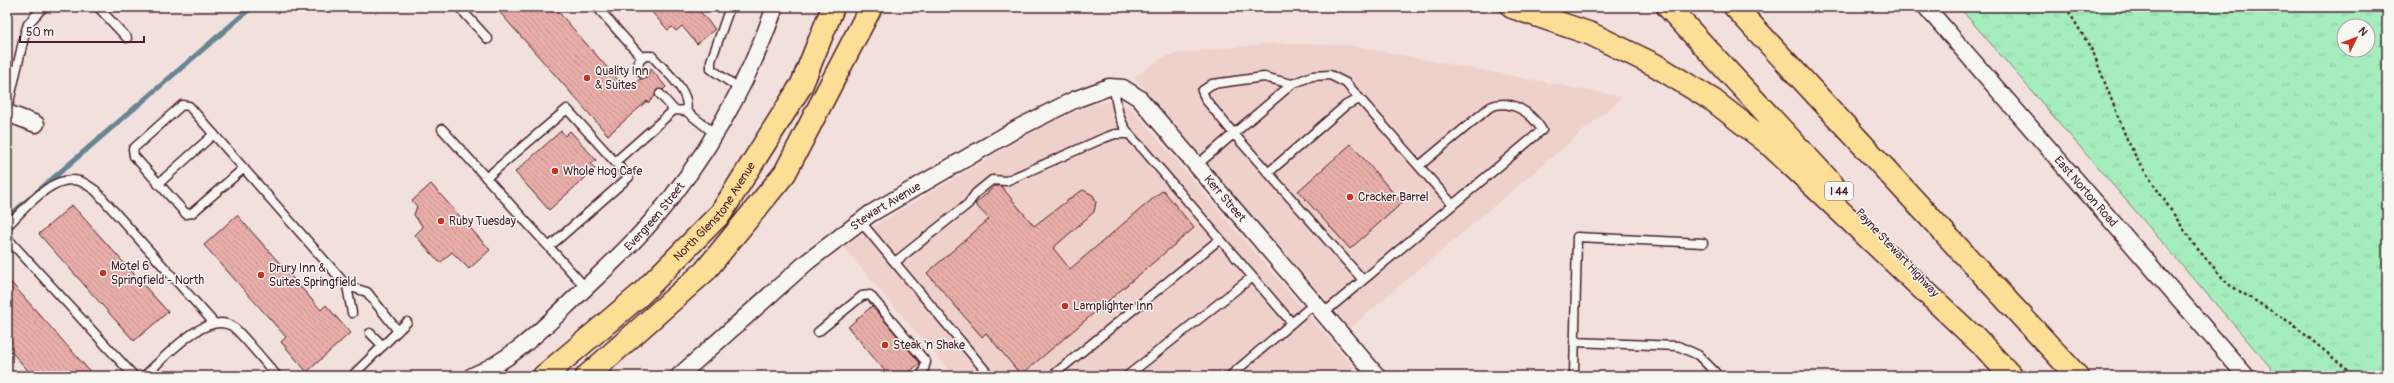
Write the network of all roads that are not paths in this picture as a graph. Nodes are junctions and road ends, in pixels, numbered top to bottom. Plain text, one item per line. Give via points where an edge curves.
1 (43, 7) edge
2 (98, 7) edge
3 (459, 7) edge
4 (597, 7) edge
5 (730, 7) edge
6 (775, 7) edge
7 (833, 7) edge
8 (871, 7) edge
9 (1512, 7) edge
10 (1668, 7) edge
11 (1735, 7) edge
12 (1926, 7) edge
13 (127, 38) dead end
14 (488, 39) dead end
15 (642, 58) junction
16 (643, 74) dead end
17 (1292, 84) junction
18 (1118, 88) junction
19 (740, 89) junction
20 (660, 94) dead end
21 (1360, 99) junction
22 (674, 110) junction
23 (686, 111) junction
24 (7, 112) edge
25 (36, 124) dead end
26 (442, 129) dead end
27 (214, 134) junction
28 (715, 134) junction
29 (1128, 134) junction
30 (1234, 134) junction
31 (615, 162) junction
32 (1197, 165) junction
33 (1419, 166) junction
34 (244, 168) junction
35 (1268, 173) junction
36 (486, 178) junction
37 (158, 184) junction
38 (1453, 205) junction
39 (860, 221) junction
40 (7, 226) edge
41 (7, 238) edge
42 (1220, 239) junction
43 (1703, 243) dead end
44 (549, 247) junction
45 (895, 262) junction
46 (1252, 277) junction
47 (1363, 280) junction
48 (347, 286) junction
49 (586, 288) junction
50 (1319, 308) junction
51 (352, 313) dead end
52 (407, 322) dead end
53 (214, 323) junction
54 (1292, 323) junction
55 (398, 332) junction
56 (818, 332) dead end
57 (370, 333) dead end
58 (1574, 342) junction
59 (382, 346) junction
60 (1984, 347) junction
61 (1715, 374) edge
62 (134, 376) edge
63 (144, 376) edge
64 (277, 376) edge
65 (352, 376) edge
66 (472, 376) edge
67 (544, 376) edge
68 (587, 376) edge
69 (679, 376) edge
70 (922, 376) edge
71 (990, 376) edge
72 (1052, 376) edge
73 (1127, 376) edge
74 (1230, 376) edge
75 (1377, 376) edge
76 (1574, 376) edge
77 (2011, 376) edge
78 (2077, 376) edge
79 (2246, 376) edge

1 - 24 lane via 26,28
2 - 13 lane
3 - 14 lane
4 - 15 lane
5 - 19 lane via 711,61 711,69
6 - 19 street, Evergreen Street
7 - 67 main road, North Glenstone Avenue via 802,84 721,213 641,294
8 - 68 main road via 785,172 705,271
9 - 60 main road via 1591,34 1655,65 1714,101 1768,143
10 - 60 main road, Payne Stewart Highway / I 44
11 - 78 main road
12 - 79 street, East Norton Road
15 - 16 lane via 638,66
15 - 23 lane via 652,56 679,88 687,100
17 - 21 lane via 1312,76 1330,75 1346,83
17 - 30 lane
17 - 30 lane via 1264,77 1212,84 1202,91 1206,100
18 - 29 lane via 1117,112
18 - 32 street, Kerr Street via 1139,98
18 - 39 street, Stewart Avenue via 1102,88 1046,112
19 - 28 street, Evergreen Street
20 - 22 lane
21 - 33 lane
21 - 35 lane via 1346,105
22 - 23 lane
22 - 31 lane
23 - 28 lane
24 - 25 street
26 - 36 lane
27 - 34 lane
27 - 37 lane
27 - 37 lane via 189,106 182,105 133,149 134,156
28 - 49 street, Evergreen Street via 663,209
29 - 42 lane
29 - 45 lane via 1104,138 1006,181 992,180 976,193 968,204
30 - 32 lane
30 - 35 lane
31 - 36 lane via 567,109
31 - 44 lane via 629,177
32 - 50 street, Kerr Street
33 - 38 lane
33 - 38 lane via 1490,107 1500,102 1513,104 1537,122 1542,130
34 - 37 lane via 192,213 186,214
34 - 48 lane
35 - 47 lane
36 - 44 lane
38 - 47 lane
39 - 45 lane
39 - 69 street, Stewart Avenue via 807,262
40 - 53 lane via 61,180 79,181 95,190
41 - 62 lane
42 - 46 lane
42 - 72 lane
43 - 58 lane via 1577,237
44 - 49 lane
45 - 71 lane
46 - 54 lane
46 - 73 lane
47 - 50 lane
48 - 51 lane
48 - 55 lane via 367,292
49 - 66 street, Evergreen Street via 531,339
50 - 54 lane
50 - 75 street, Kerr Street
52 - 55 lane
53 - 63 lane via 200,327
53 - 64 lane via 232,326
54 - 74 lane
55 - 59 lane
56 - 70 lane via 862,296 870,295 926,362
57 - 59 lane
58 - 61 lane via 1678,346 1698,355
58 - 76 lane
59 - 65 lane
60 - 77 main road, Payne Stewart Highway / I 44

